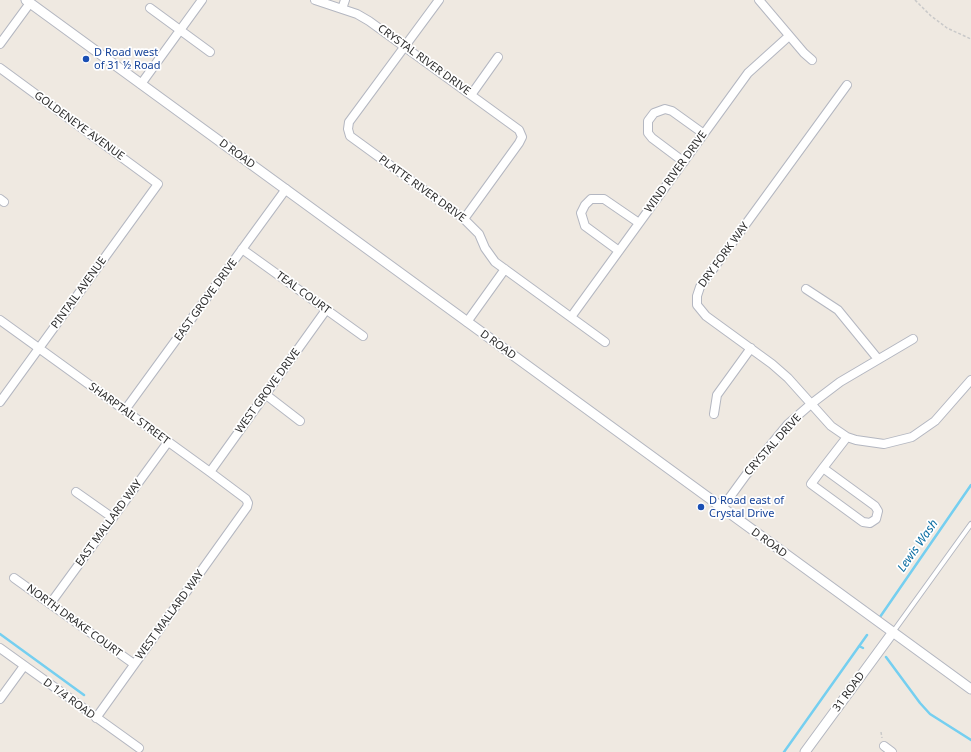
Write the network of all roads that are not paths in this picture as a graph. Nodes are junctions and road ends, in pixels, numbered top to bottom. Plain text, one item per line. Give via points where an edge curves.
1 (202, 0) edge
2 (315, 0) edge
3 (345, 0) edge
4 (439, 0) edge
5 (759, 0) edge
6 (28, 1) edge
7 (150, 8) dead end
8 (342, 9) junction
9 (180, 30) junction
10 (790, 36) junction
11 (0, 44) edge
12 (405, 46) junction
13 (210, 52) dead end
14 (498, 57) dead end
15 (812, 60) dead end
16 (0, 68) edge
17 (141, 84) junction
18 (847, 86) dead end
19 (471, 95) junction
20 (704, 134) junction
21 (684, 162) junction
22 (158, 184) joint
23 (286, 190) junction
24 (464, 219) junction
25 (639, 223) junction
26 (242, 249) junction
27 (619, 251) junction
28 (505, 269) junction
29 (806, 289) dead end
30 (326, 310) junction
31 (571, 317) junction
32 (0, 320) edge
33 (467, 322) junction
34 (363, 336) dead end
35 (913, 339) dead end
36 (605, 342) dead end
37 (751, 348) junction
38 (39, 349) junction
39 (878, 359) junction
40 (971, 380) edge
41 (265, 394) junction
42 (0, 402) edge
43 (811, 404) junction
44 (125, 410) junction
45 (714, 414) dead end
46 (300, 421) dead end
47 (847, 437) junction
48 (168, 442) junction
49 (823, 468) junction
50 (210, 472) junction
51 (76, 492) dead end
52 (722, 508) junction
53 (244, 511) joint
54 (113, 518) junction
55 (971, 524) edge
56 (14, 578) dead end
57 (50, 604) junction
58 (893, 632) junction
59 (0, 648) edge
60 (134, 664) junction
61 (24, 666) junction
62 (971, 689) edge
63 (0, 699) edge
64 (96, 718) junction
65 (884, 746) dead end
66 (139, 748) dead end
67 (805, 752) edge
68 (892, 752) edge

1 - 9 street
2 - 8 street, CRYSTAL RIVER DRIVE
3 - 8 street
4 - 12 street
5 - 10 street
6 - 11 street
6 - 17 street, D ROAD
7 - 9 street
8 - 12 street, CRYSTAL RIVER DRIVE via 370,21
9 - 13 street
9 - 17 street
10 - 15 street
10 - 20 street, WIND RIVER DRIVE via 748,73
12 - 19 street, CRYSTAL RIVER DRIVE
12 - 24 street, PLATTE RIVER DRIVE via 350,122 350,136
14 - 19 street
16 - 22 street, GOLDENEYE AVENUE
17 - 23 street, D ROAD
18 - 37 street, DRY FORK WAY via 698,291 697,305 702,313
19 - 24 street, CRYSTAL RIVER DRIVE via 519,130 522,137
20 - 21 street, WIND RIVER DRIVE
20 - 21 street via 672,111 665,109 654,113 648,121 648,133 652,138
21 - 25 street, WIND RIVER DRIVE
22 - 38 street, PINTAIL AVENUE
23 - 26 street, EAST GROVE DRIVE
23 - 33 street, D ROAD
24 - 28 street, PLATTE RIVER DRIVE via 479,234 495,262
25 - 27 street, WIND RIVER DRIVE
25 - 27 street via 604,199 591,199 584,205 581,218 585,226
26 - 30 street, TEAL COURT
26 - 44 street, EAST GROVE DRIVE
27 - 31 street, WIND RIVER DRIVE
28 - 31 street, PLATTE RIVER DRIVE
28 - 33 street
29 - 39 street via 838,310
30 - 34 street, TEAL COURT
30 - 41 street, WEST GROVE DRIVE
31 - 36 street, PLATTE RIVER DRIVE
32 - 38 street, SHARPTAIL STREET
33 - 52 street, D ROAD
35 - 39 street, CRYSTAL DRIVE
37 - 43 street, DRY FORK WAY via 788,378
37 - 45 street via 717,395
38 - 42 street, PINTAIL AVENUE
38 - 44 street, SHARPTAIL STREET
39 - 43 street, CRYSTAL DRIVE via 840,382
40 - 47 street, DRY FORK WAY via 935,421 912,437 884,444 865,443
41 - 46 street
41 - 50 street, WEST GROVE DRIVE
43 - 47 street, DRY FORK WAY via 824,420
43 - 52 street, CRYSTAL DRIVE via 788,424
44 - 48 street, SHARPTAIL STREET
47 - 49 street
48 - 50 street, SHARPTAIL STREET
48 - 54 street, EAST MALLARD WAY
49 - 49 street via 811,484 863,522 870,523 876,519 878,511 875,506
50 - 53 street, SHARPTAIL STREET via 246,498 248,503
51 - 54 street
52 - 58 street, D ROAD
53 - 60 street, WEST MALLARD WAY
54 - 57 street, EAST MALLARD WAY
55 - 58 lane
56 - 57 street, NORTH DRAKE COURT
57 - 60 street, NORTH DRAKE COURT
58 - 62 street, D ROAD
58 - 67 street, 31 ROAD
59 - 61 street, D 1/4 ROAD
60 - 64 street, WEST MALLARD WAY
61 - 63 street
61 - 64 street, D 1/4 ROAD
64 - 66 street, D 1/4 ROAD
65 - 68 street

